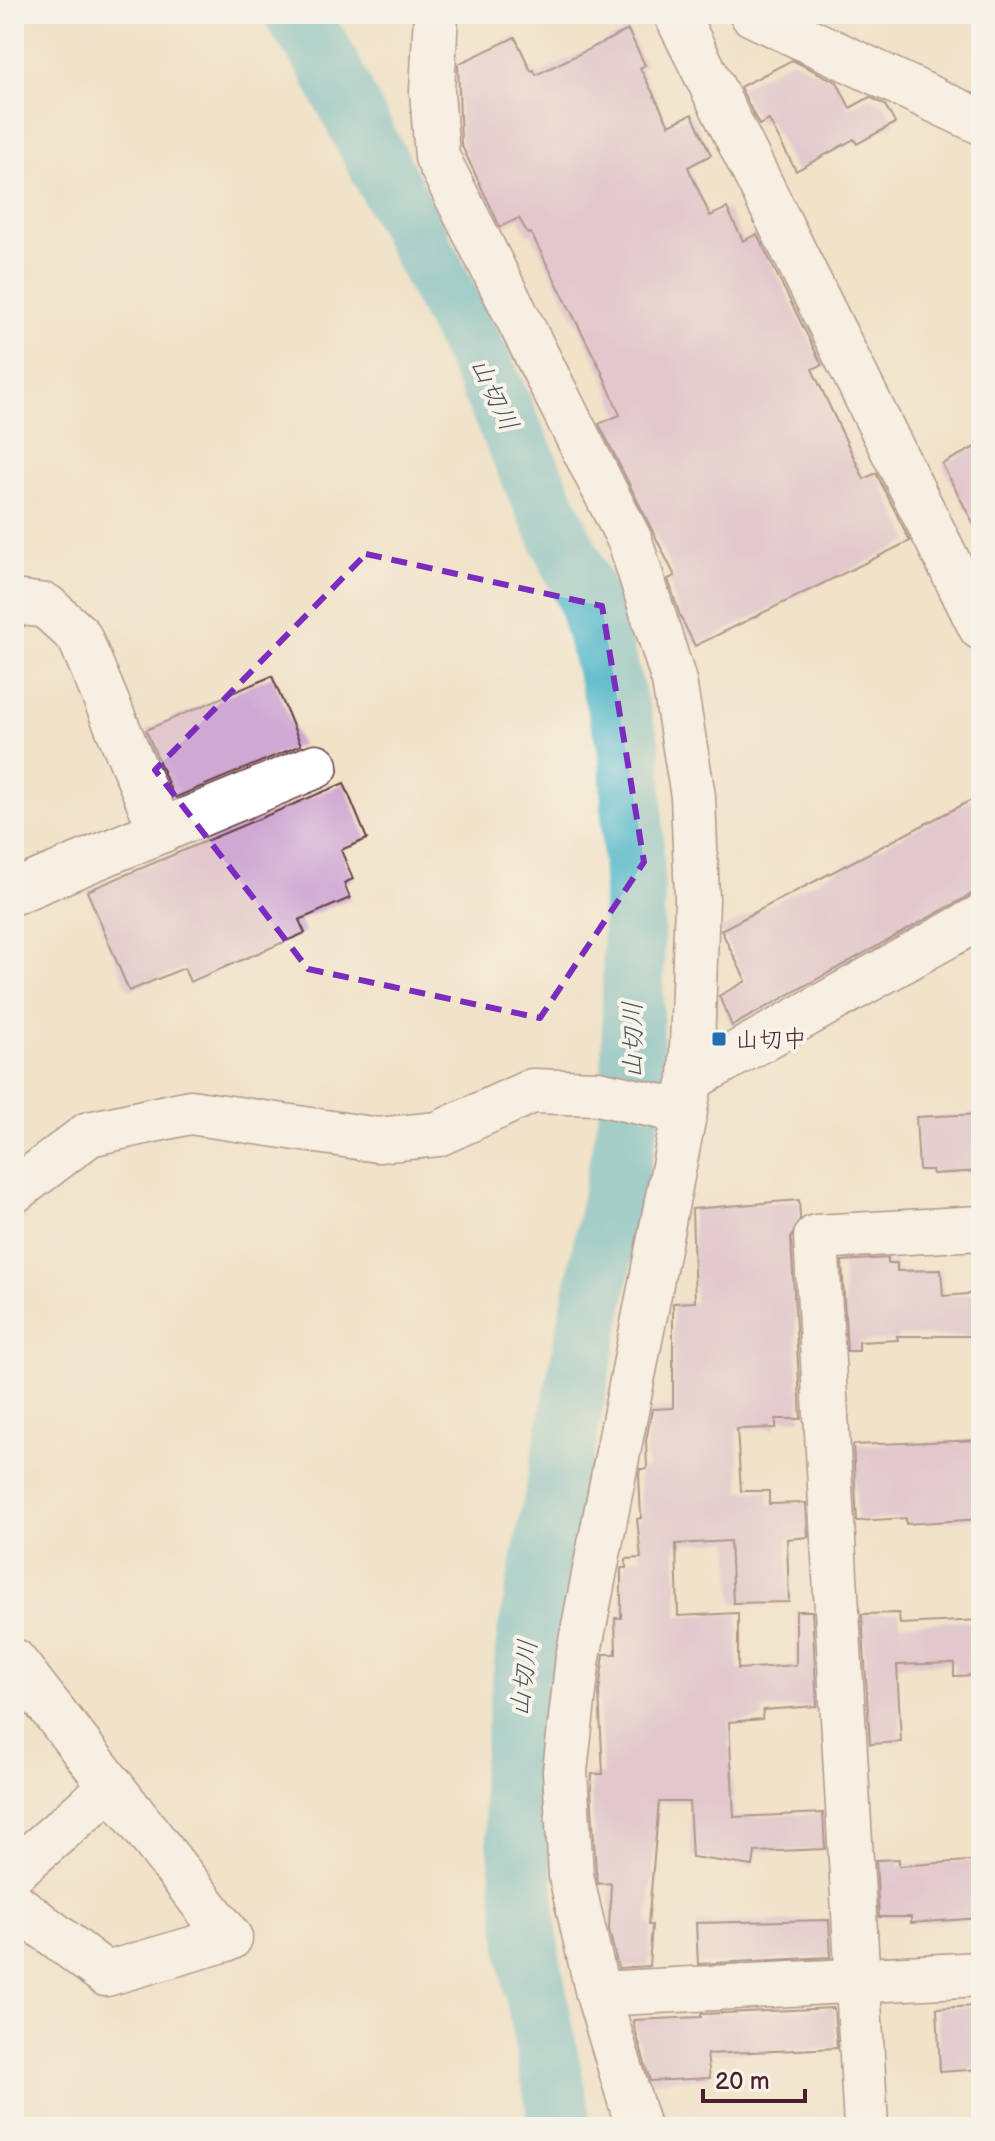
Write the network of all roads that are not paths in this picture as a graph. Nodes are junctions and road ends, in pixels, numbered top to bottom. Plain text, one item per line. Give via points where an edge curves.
1 (436, 14) edge
2 (676, 14) edge
3 (752, 14) edge
4 (981, 122) edge
5 (14, 602) edge
6 (981, 628) edge
7 (316, 766) dead end
8 (161, 831) junction
9 (14, 892) edge
10 (981, 917) edge
11 (677, 1099) junction
12 (14, 1191) edge
13 (981, 1228) edge
14 (14, 1661) edge
15 (112, 1786) junction
16 (14, 1871) edge
17 (14, 1904) edge
18 (981, 1974) edge
19 (859, 1980) junction
20 (598, 1994) junction
21 (638, 2127) edge
22 (866, 2127) edge

1 - 11 street via 432,91 437,157 630,541 674,681 693,796 697,899
2 - 6 street
3 - 4 street
5 - 8 street via 46,606 79,636
7 - 8 street
8 - 9 street
10 - 11 street
11 - 12 street via 532,1091 438,1134 378,1140 190,1112 89,1134
11 - 20 street via 578,1657 565,1771 571,1876
13 - 19 street via 816,1237
14 - 15 street
15 - 16 street
15 - 17 street via 230,1938 106,1974
18 - 19 street
19 - 20 street
19 - 22 street
20 - 21 street

